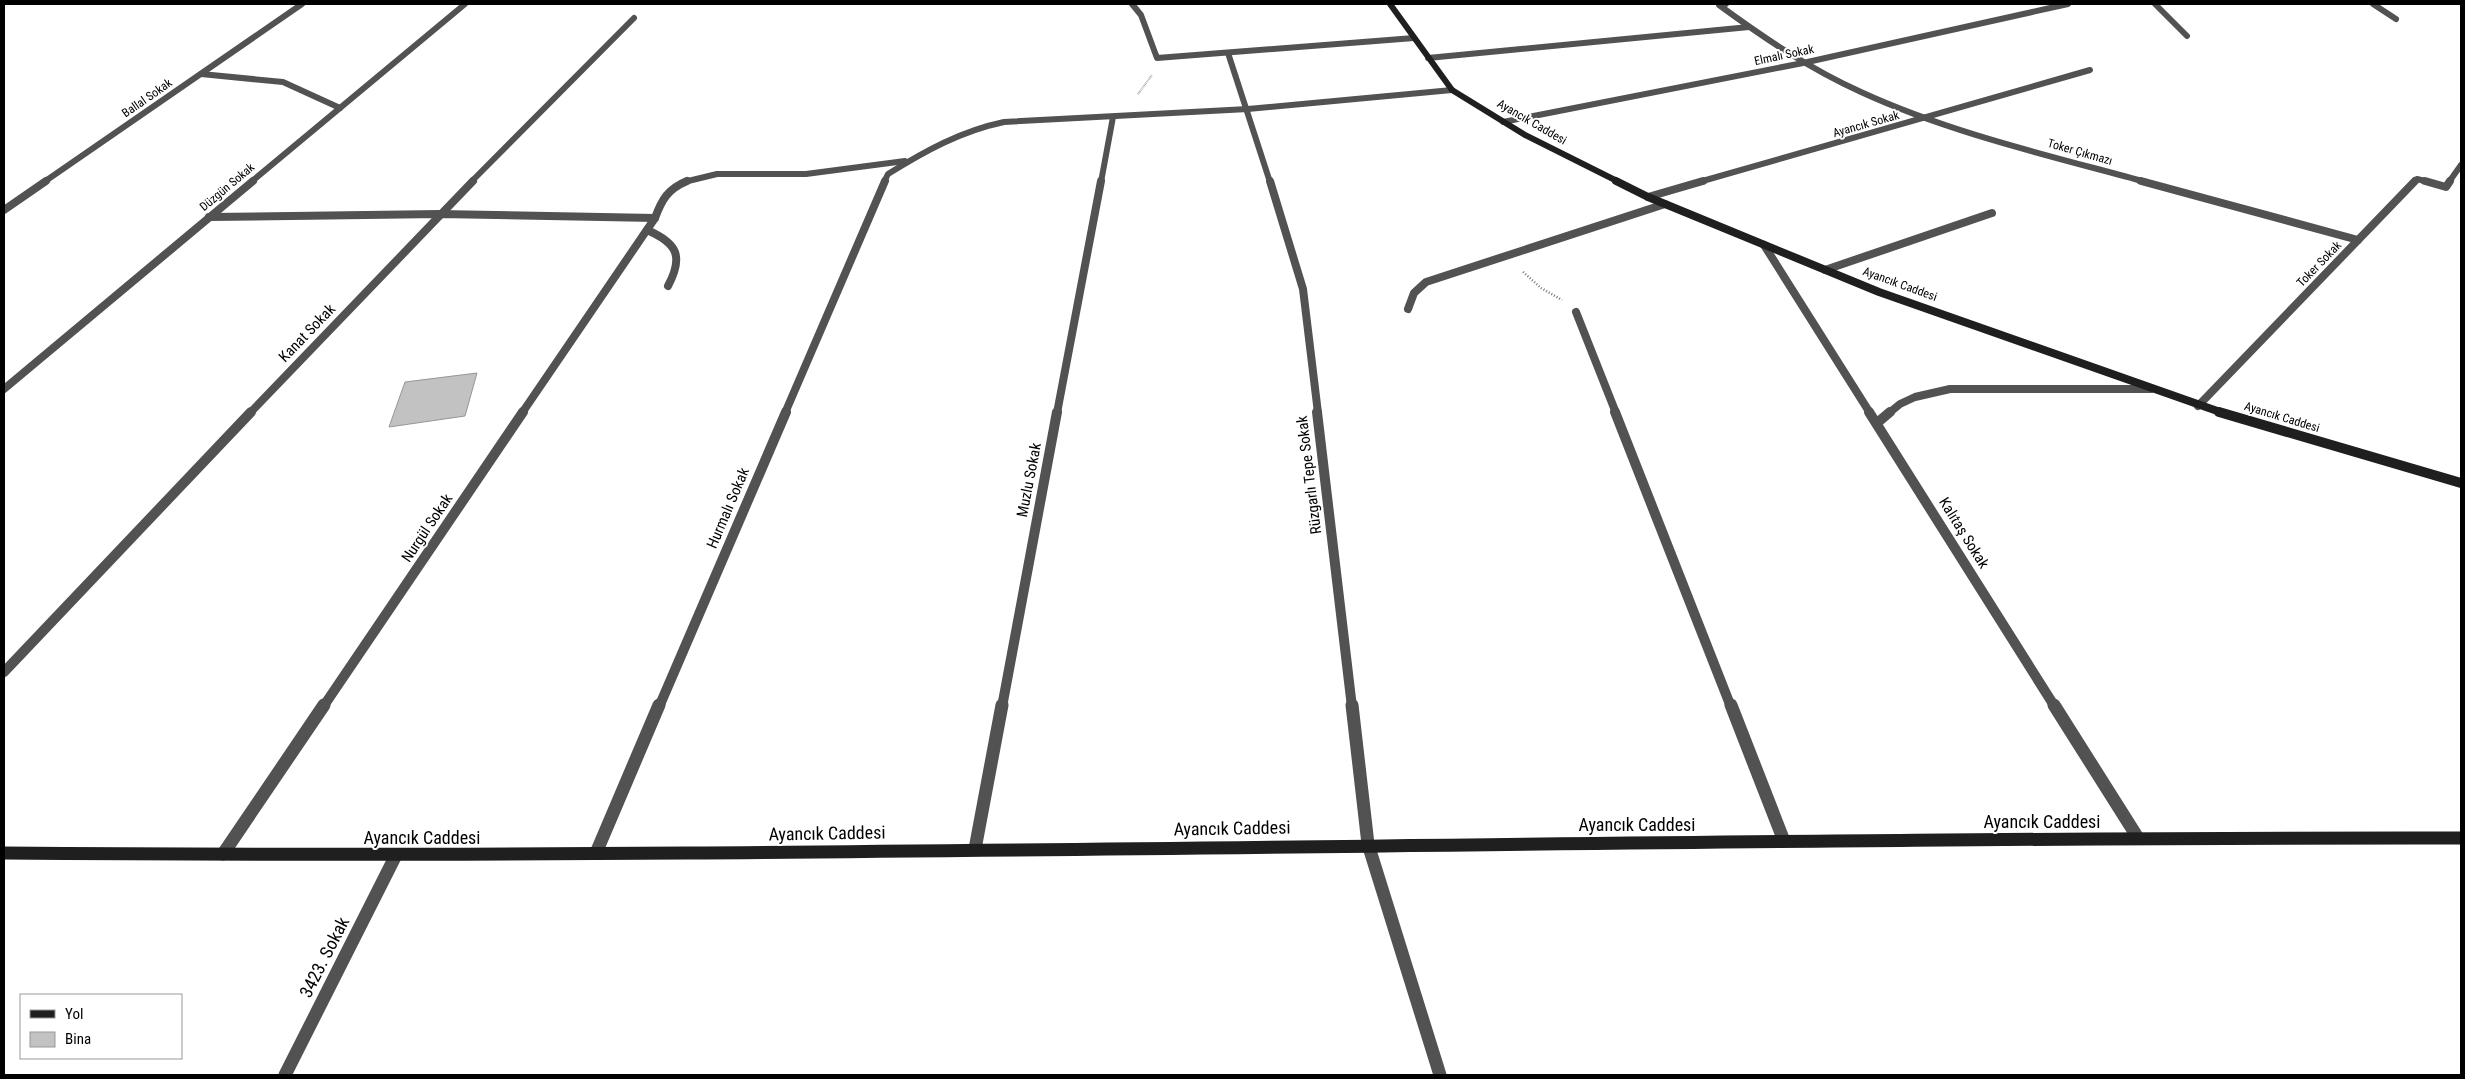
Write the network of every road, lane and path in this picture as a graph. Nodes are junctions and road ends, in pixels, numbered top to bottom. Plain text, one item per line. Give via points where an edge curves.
1 (302, 4) edge
2 (466, 4) edge
3 (1132, 4) edge
4 (1390, 4) edge
5 (1719, 4) edge
6 (1726, 4) edge
7 (2068, 4) edge
8 (2155, 4) edge
9 (2373, 4) edge
10 (634, 18) dead end
11 (2396, 19) dead end
12 (1749, 27) junction
13 (2187, 36) dead end
14 (1414, 38) junction
15 (1228, 53) junction
16 (1157, 58) junction
17 (1428, 58) junction
18 (1803, 63) junction
19 (2090, 70) dead end
20 (202, 74) junction
21 (1452, 90) junction
22 (340, 108) junction
23 (1248, 110) junction
24 (1113, 117) junction
25 (1930, 117) junction
26 (1503, 122) junction
27 (910, 160) junction
28 (2461, 166) edge
29 (1648, 197) junction
30 (1665, 204) junction
31 (4, 210) edge
32 (1992, 213) dead end
33 (440, 214) junction
34 (209, 217) junction
35 (655, 218) junction
36 (647, 230) junction
37 (2358, 240) junction
38 (1764, 245) junction
39 (1514, 253) junction
40 (1825, 270) junction
41 (668, 286) dead end
42 (1408, 309) dead end
43 (1576, 312) joint
44 (4, 389) edge
45 (2151, 389) junction
46 (2198, 406) junction
47 (1877, 423) junction
48 (2461, 483) edge
49 (4, 672) edge
50 (2138, 838) junction
51 (2461, 838) edge
52 (1784, 841) junction
53 (1368, 844) junction
54 (975, 849) junction
55 (4, 853) edge
56 (596, 853) junction
57 (223, 854) junction
58 (396, 855) junction
59 (285, 1075) edge
60 (1440, 1075) edge

1 - 20 street, Ballal Sokak
2 - 22 street, Düzgün Sokak
3 - 16 street via 1141,15
4 - 14 street, Ayancık Caddesi
5 - 6 street
5 - 12 street, Toker Çıkmazı
7 - 18 street, Elmalı Sokak
8 - 13 street
9 - 11 street
10 - 33 street, Kanat Sokak
12 - 17 street
12 - 18 street, Toker Çıkmazı
14 - 15 street
14 - 17 street, Ayancık Caddesi
15 - 16 street
15 - 23 street, Rüzgarlı Tepe Sokak
16 - 24 path via 1153,74 1142,90
17 - 21 street, Ayancık Caddesi
18 - 25 street, Toker Çıkmazı via 1861,92
18 - 26 street, Elmalı Sokak
19 - 25 street, Ayancık Sokak
20 - 22 street via 283,82
20 - 31 street, Ballal Sokak
21 - 23 street
21 - 26 street, Ayancık Caddesi
22 - 34 street, Düzgün Sokak
23 - 24 street
23 - 53 street, Rüzgarlı Tepe Sokak via 1303,289
24 - 27 street via 1016,120 992,124 968,130
24 - 54 street, Muzlu Sokak
25 - 29 street, Ayancık Sokak
25 - 37 street, Toker Çıkmazı via 2072,161
26 - 29 street, Ayancık Caddesi via 1567,158
27 - 35 street, Nurgül Sokak via 804,174 734,173 695,178 668,191 656,209
27 - 56 street, Hurmalı Sokak via 888,174
28 - 37 street, Toker Sokak via 2446,187 2417,179
29 - 30 street, Ayancık Caddesi
30 - 38 street, Ayancık Caddesi
30 - 39 street
32 - 40 street
33 - 34 street
33 - 35 street
33 - 49 street, Kanat Sokak
34 - 44 street, Düzgün Sokak
35 - 36 street, Nurgül Sokak
36 - 41 street via 665,238 675,249 678,265
36 - 57 street, Nurgül Sokak
37 - 46 street, Toker Sokak
38 - 40 street, Ayancık Caddesi
38 - 47 street, Kalıtaş Sokak
39 - 42 street via 1426,282 1414,291
39 - 43 path via 1531,280
40 - 45 street, Ayancık Caddesi
43 - 52 street
45 - 46 street, Ayancık Caddesi
45 - 47 street via 1950,389 1915,397 1887,413
46 - 48 street, Ayancık Caddesi
47 - 50 street, Kalıtaş Sokak
50 - 51 street, Ayancık Caddesi
50 - 52 street, Ayancık Caddesi
52 - 53 street, Ayancık Caddesi
53 - 54 street, Ayancık Caddesi
53 - 60 street, Rüzgarlı Tepe Sokak
54 - 56 street, Ayancık Caddesi
55 - 57 street, Ayancık Caddesi
56 - 58 street, Ayancık Caddesi
57 - 58 street, Ayancık Caddesi
58 - 59 street, 3423. Sokak

